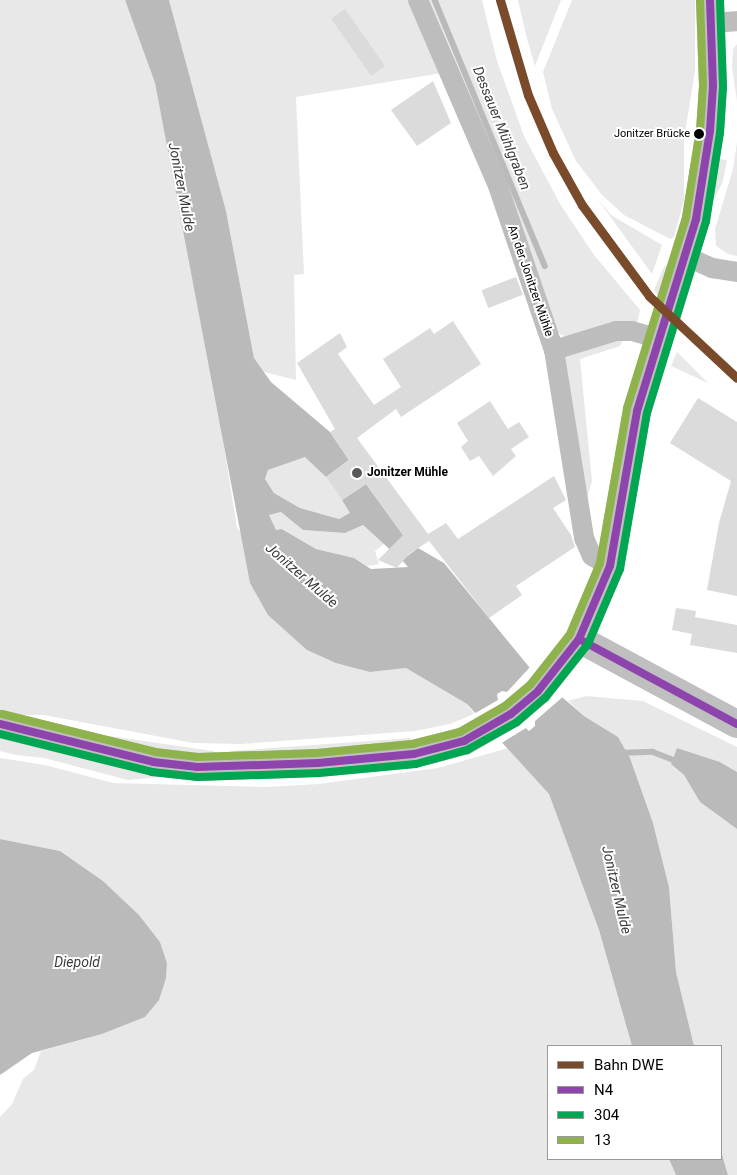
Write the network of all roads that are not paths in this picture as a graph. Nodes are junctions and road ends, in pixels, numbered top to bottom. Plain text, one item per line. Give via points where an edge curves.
1 (418, 0) edge
2 (710, 12) edge
3 (737, 21) edge
4 (685, 256) junction
5 (737, 272) edge
6 (657, 338) junction
7 (554, 350) junction
8 (610, 566) junction
9 (579, 639) junction
10 (0, 724) edge
11 (737, 724) edge

1 - 7 street, An der Jonitzer Mühle via 497,183
2 - 3 street
2 - 4 main road via 713,86 708,160
4 - 5 street via 712,268
4 - 6 main road
6 - 7 street via 632,331 616,331
6 - 8 main road via 637,412
7 - 8 street, An der Jonitzer Mühle via 584,538 592,556
8 - 9 main road
9 - 10 main road via 560,666 524,704 480,733 435,750 372,760 198,767 114,753
9 - 11 main road

